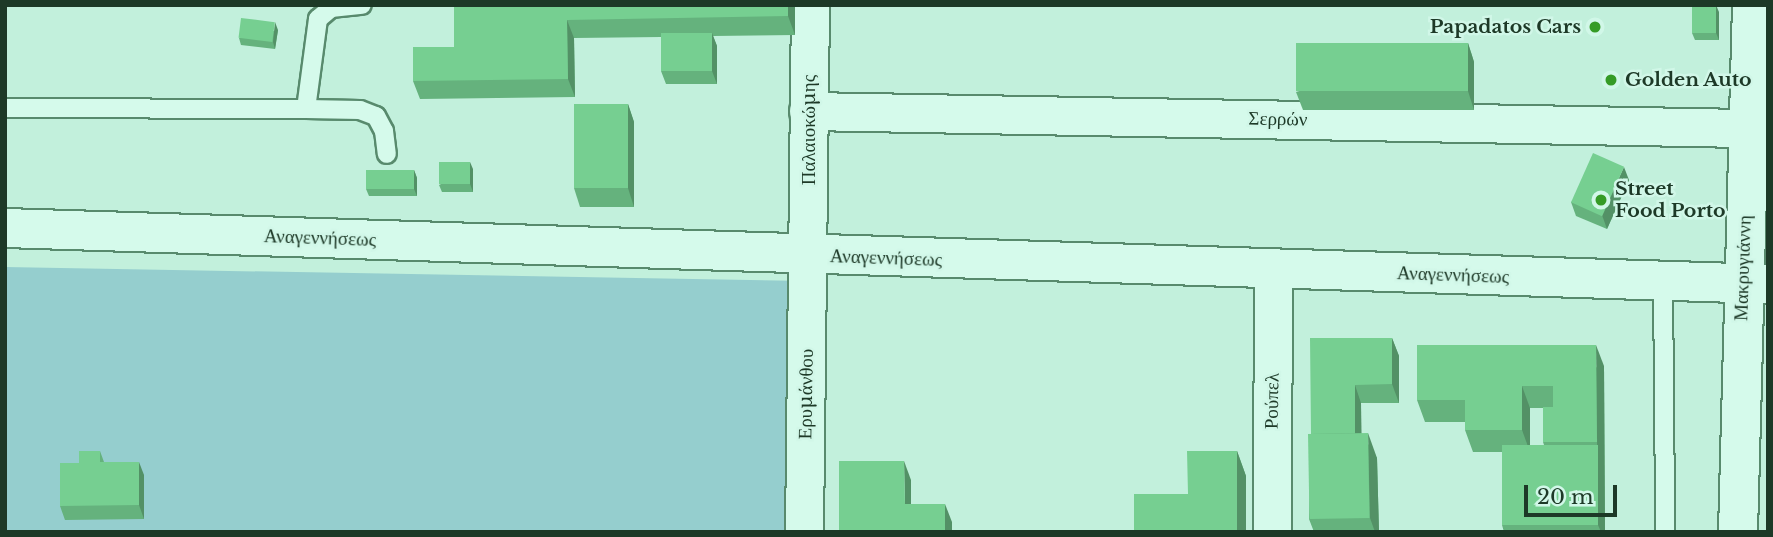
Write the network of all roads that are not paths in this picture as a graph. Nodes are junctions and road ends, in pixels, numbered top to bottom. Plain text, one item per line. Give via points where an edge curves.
1 (362, 5) edge
2 (810, 5) edge
3 (1752, 5) edge
4 (1759, 67) edge
5 (5, 108) edge
6 (306, 109) junction
7 (808, 111) junction
8 (1748, 128) junction
9 (387, 154) dead end
10 (5, 228) edge
11 (808, 256) junction
12 (1273, 270) junction
13 (1663, 281) junction
14 (1755, 284) edge
15 (804, 532) edge
16 (1272, 532) edge
17 (1665, 532) edge
18 (1738, 532) edge

1 - 6 lane via 331,8 318,19
2 - 7 street, Παλαιοκώμης
3 - 4 street, Μακρυγιάννη
4 - 8 street, Μακρυγιάννη
5 - 6 lane
6 - 9 lane via 369,112 381,123
7 - 8 street, Σερρών
7 - 11 street, Παλαιοκώμης
8 - 14 street, Μακρυγιάννη
10 - 11 street, Αναγεννήσεως
11 - 12 street, Αναγεννήσεως
11 - 15 street, Ερυμάνθου
12 - 13 street, Αναγεννήσεως
12 - 16 street, Ρούπελ
13 - 14 street, Αναγεννήσεως
13 - 17 lane
14 - 18 street, Μακρυγιάννη

